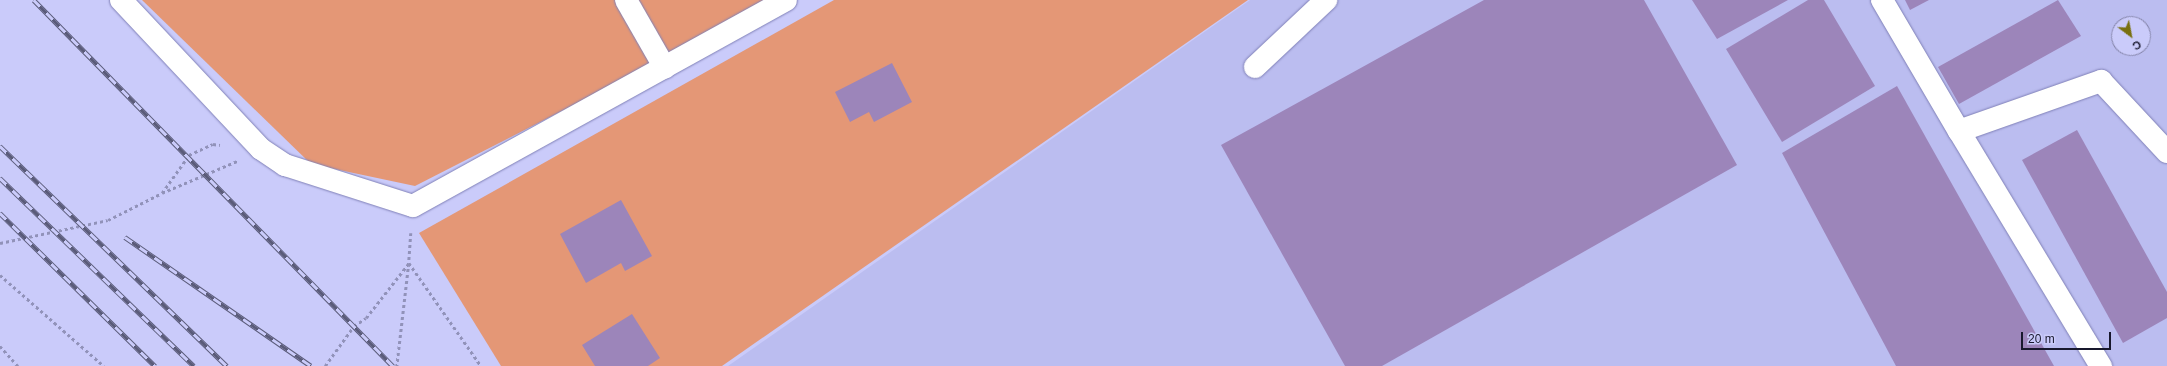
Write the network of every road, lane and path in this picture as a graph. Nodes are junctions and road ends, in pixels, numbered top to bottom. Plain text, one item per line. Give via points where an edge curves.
1 (121, 0) edge
2 (626, 0) edge
3 (786, 0) edge
4 (1326, 0) edge
5 (1882, 0) edge
6 (1255, 67) dead end
7 (665, 68) junction
8 (1958, 131) junction
9 (261, 149) junction
10 (2167, 152) edge
11 (162, 193) junction
12 (413, 206) junction
13 (0, 243) edge
14 (409, 263) junction
15 (0, 275) edge
16 (0, 346) edge
17 (18, 366) edge
18 (104, 366) edge
19 (324, 366) edge
20 (396, 366) edge
21 (481, 366) edge
22 (2101, 366) edge

1 - 9 lane
2 - 7 lane
3 - 7 lane
4 - 6 lane
5 - 8 lane
7 - 12 lane
8 - 10 lane via 2101,81
8 - 22 lane
9 - 11 path
9 - 11 path via 213,144 189,155
9 - 12 lane via 285,165
11 - 13 path via 108,220
12 - 14 path
14 - 19 path via 366,318 354,326
14 - 20 path
14 - 21 path
15 - 18 path
16 - 17 path

